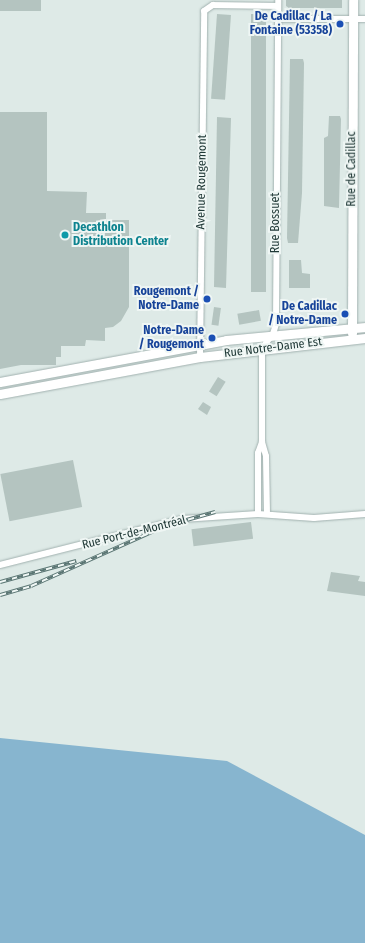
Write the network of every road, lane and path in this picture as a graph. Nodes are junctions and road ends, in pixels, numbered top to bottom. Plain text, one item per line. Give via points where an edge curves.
1 (353, 0) edge
2 (278, 3) edge
3 (278, 19) junction
4 (353, 19) junction
5 (365, 19) edge
6 (365, 327) edge
7 (352, 328) junction
8 (273, 334) junction
9 (365, 338) edge
10 (352, 339) junction
11 (200, 345) junction
12 (262, 348) junction
13 (200, 357) junction
14 (84, 367) junction
15 (86, 378) junction
16 (0, 382) edge
17 (0, 394) edge
18 (262, 442) junction
19 (258, 514) junction
20 (266, 514) junction
21 (365, 514) edge
22 (0, 565) edge

1 - 4 main road, Rue de Cadillac
2 - 3 street, Rue Bossuet
2 - 11 street, Avenue Rougemont via 213,5 206,8
3 - 4 street
3 - 8 street, Rue Bossuet via 276,324
4 - 5 street
4 - 7 main road, Rue de Cadillac
6 - 7 main road, Rue Notre-Dame Est
7 - 8 main road, Rue Notre-Dame Est
7 - 10 main road, Rue de Cadillac
8 - 11 main road, Rue Notre-Dame Est
8 - 12 street, Rue Bossuet
9 - 10 main road, Rue Notre-Dame Est
10 - 12 main road, Rue Notre-Dame Est
11 - 13 street, Avenue Rougemont
11 - 14 main road, Rue Notre-Dame Est
12 - 13 main road, Rue Notre-Dame Est
12 - 18 street
13 - 15 main road, Rue Notre-Dame Est
14 - 15 main road
14 - 16 main road, Rue Notre-Dame Est
15 - 17 main road, Rue Notre-Dame Est
18 - 19 street via 258,453
18 - 20 street via 266,456
19 - 20 street, Rue Port-de-Montréal
19 - 22 street, Rue Port-de-Montréal via 182,519
20 - 21 street, Rue Port-de-Montréal via 307,518

